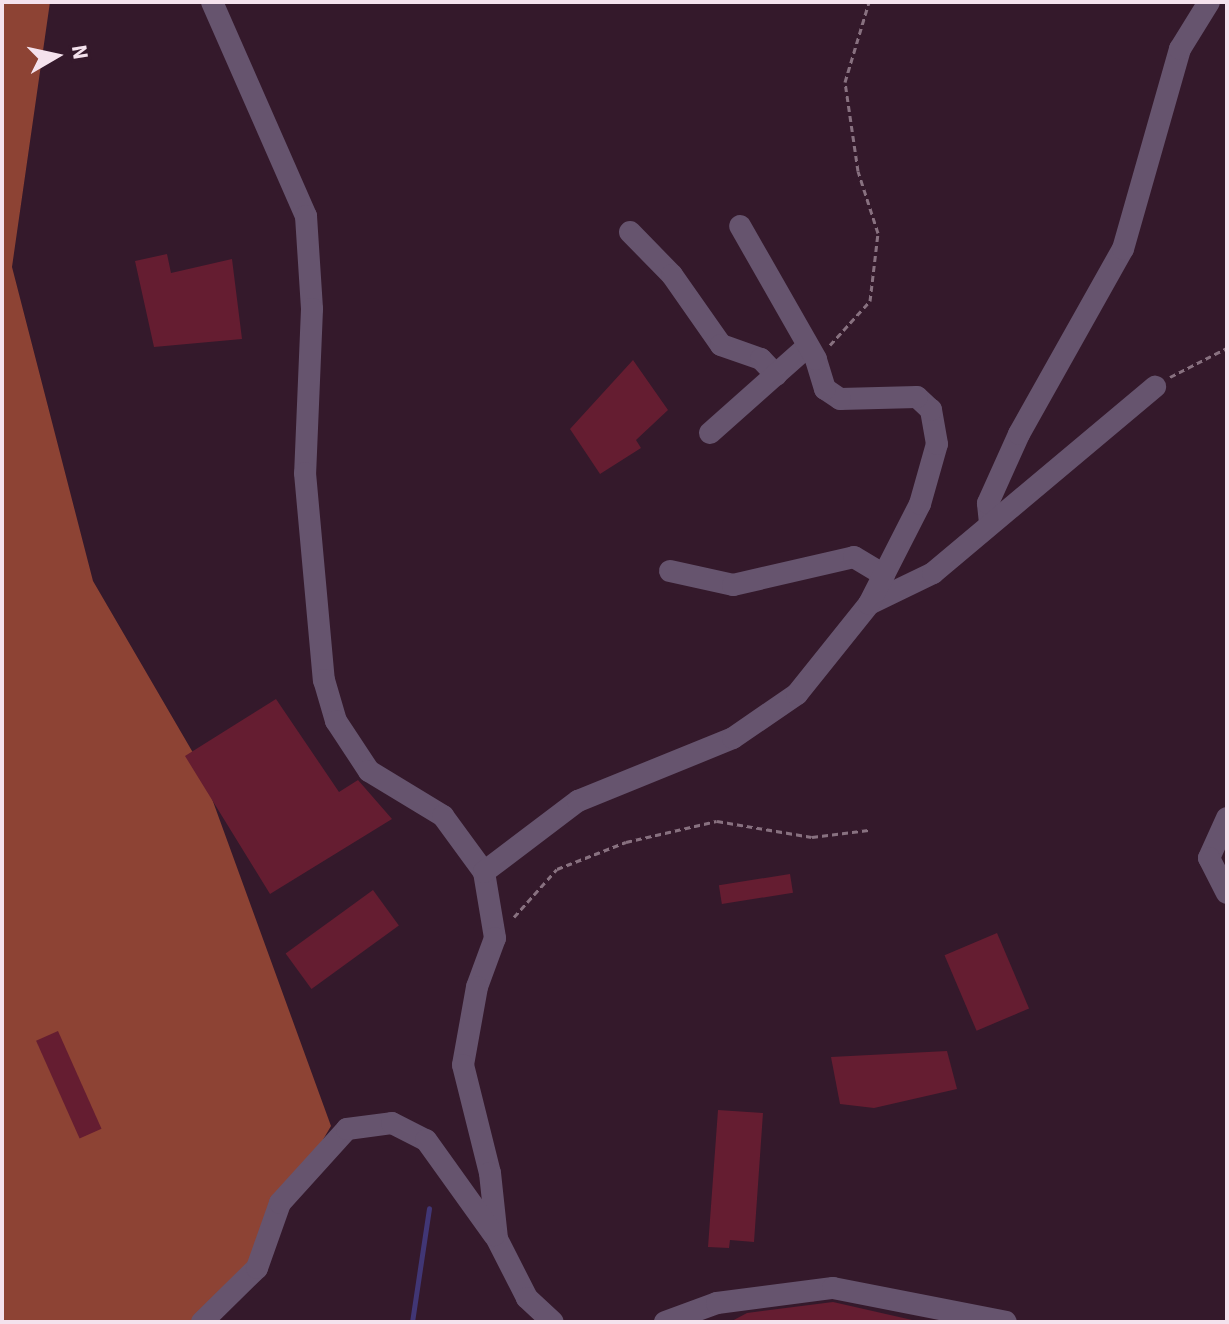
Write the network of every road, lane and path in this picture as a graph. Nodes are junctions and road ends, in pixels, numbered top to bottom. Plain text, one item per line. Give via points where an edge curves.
1 (212, 2) edge
2 (869, 2) edge
3 (1209, 2) edge
4 (740, 226) dead end
5 (630, 232) dead end
6 (1227, 348) edge
7 (812, 353) junction
8 (776, 375) junction
9 (1155, 387) joint
10 (710, 433) dead end
11 (990, 523) junction
12 (670, 571) dead end
13 (884, 575) junction
14 (869, 604) junction
15 (1227, 818) edge
16 (869, 830) dead end
17 (484, 872) junction
18 (1227, 893) edge
19 (495, 938) junction
20 (497, 1239) junction
21 (202, 1322) edge
22 (553, 1322) edge
23 (665, 1322) edge
24 (1006, 1322) edge

1 - 17 street via 306,216 312,309 305,473 321,652 336,721 369,771 443,816
2 - 7 path via 845,82 858,171 878,233 870,301
3 - 11 street via 1180,49 1123,249 1019,434 988,503
4 - 7 street
5 - 8 street via 672,275 721,345 761,359
6 - 9 path
7 - 8 street
7 - 13 street via 832,395 917,397 936,420 930,475
8 - 10 street
9 - 11 street
11 - 14 street via 915,586
12 - 13 street via 733,585 854,557
13 - 14 street
14 - 17 street via 815,676 766,719 681,762 578,801
15 - 18 street via 1209,858
16 - 19 path via 812,837 717,821 626,842 557,869
17 - 19 street
19 - 20 street via 477,987 463,1065 490,1173
20 - 21 street via 426,1140 392,1123 364,1124 347,1129 315,1159 280,1203 257,1268
20 - 22 street via 527,1298
23 - 24 street via 717,1303 833,1288

